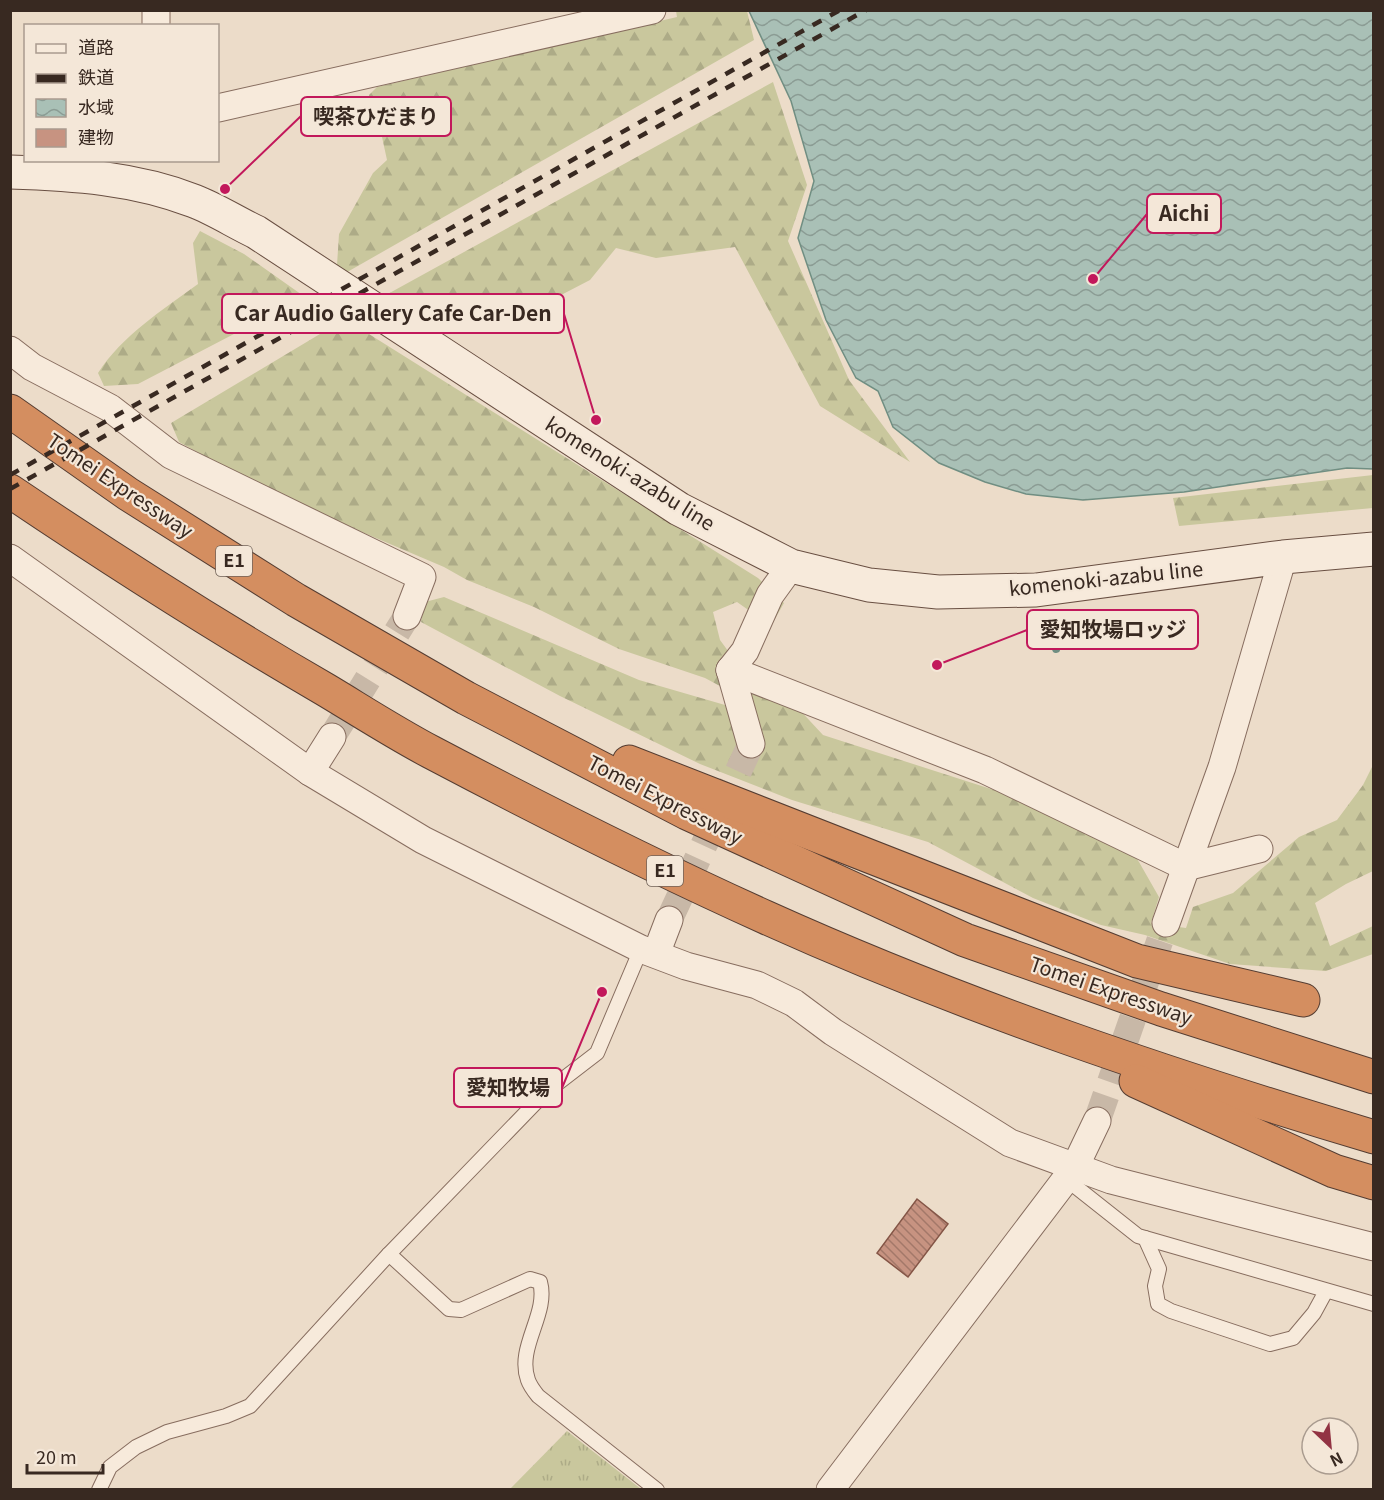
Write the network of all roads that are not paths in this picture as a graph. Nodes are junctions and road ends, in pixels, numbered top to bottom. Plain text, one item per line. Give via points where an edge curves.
1 (652, 10) edge
2 (219, 108) edge
3 (24, 157) edge
4 (10, 163) edge
5 (10, 172) edge
6 (10, 350) edge
7 (10, 411) edge
8 (10, 491) edge
9 (1374, 549) edge
10 (1283, 557) junction
11 (10, 558) edge
12 (791, 566) junction
13 (407, 616) tunnel mouth
14 (730, 670) junction
15 (466, 698) junction
16 (332, 737) tunnel mouth
17 (751, 744) tunnel mouth
18 (310, 772) junction
19 (1259, 849) dead end
20 (1186, 867) junction
21 (669, 920) tunnel mouth
22 (1166, 923) tunnel mouth
23 (648, 952) junction
24 (876, 964) junction
25 (1303, 1000) dead end
26 (1374, 1077) edge
27 (1096, 1121) tunnel mouth
28 (1374, 1137) edge
29 (1070, 1173) junction
30 (1374, 1184) edge
31 (1145, 1238) junction
32 (1374, 1247) edge
33 (389, 1254) junction
34 (1326, 1291) junction
35 (1374, 1304) edge
36 (99, 1490) edge
37 (657, 1490) edge
38 (830, 1490) edge

1 - 2 street
3 - 4 street
5 - 12 main road, komenoki-azabu line via 133,182 195,201 256,232 679,509
6 - 13 street via 32,367 110,408 171,455 422,577
7 - 15 highway, Tomei Expressway / E1 via 128,494 296,600
8 - 24 highway, E1 via 260,652 429,750 663,870
9 - 10 main road, komenoki-azabu line
10 - 12 main road, komenoki-azabu line via 1036,590 938,592 869,585
10 - 20 street via 1222,766
11 - 18 street
12 - 14 street via 770,595 745,651
14 - 17 street
14 - 20 street via 985,770
15 - 25 highway via 1137,961
15 - 26 highway, Tomei Expressway / E1 via 687,813 965,940 1161,1009
16 - 18 street
18 - 23 street via 423,840
19 - 20 street
20 - 22 street
21 - 23 street
23 - 29 street via 757,985 794,1003 833,1032 1010,1143
23 - 33 lane via 597,1053 545,1093
24 - 28 highway, E1 via 1083,1044
24 - 30 highway via 1323,1166
27 - 29 street
29 - 31 lane via 1138,1236
29 - 32 street
29 - 38 street
31 - 34 lane
31 - 34 lane via 1159,1269 1155,1286 1158,1304 1270,1344 1293,1338
33 - 36 lane via 250,1406 167,1432 136,1447 110,1467
33 - 37 lane via 449,1309 461,1310 530,1279 540,1282 543,1294 526,1357 527,1379 538,1396
34 - 35 lane

